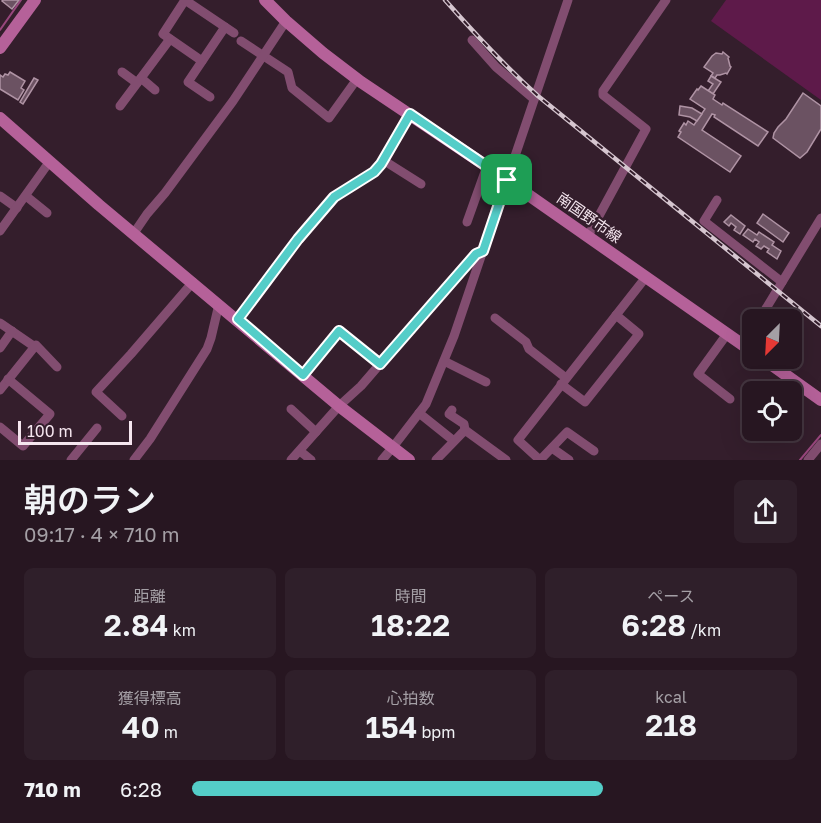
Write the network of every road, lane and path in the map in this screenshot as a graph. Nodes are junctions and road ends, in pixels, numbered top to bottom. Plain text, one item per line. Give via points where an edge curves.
1 (35, 0) edge
2 (185, 0) edge
3 (265, 0) edge
4 (568, 0) edge
5 (666, 0) edge
6 (286, 21) junction
7 (225, 27) junction
8 (234, 33) dead end
9 (170, 39) junction
10 (472, 40) dead end
11 (242, 41) dead end
12 (0, 48) edge
13 (263, 55) junction
14 (202, 61) junction
15 (122, 72) dead end
16 (357, 79) junction
17 (139, 80) junction
18 (155, 90) dead end
19 (210, 97) dead end
20 (534, 99) junction
21 (120, 106) dead end
22 (410, 114) junction
23 (0, 118) edge
24 (383, 160) junction
25 (50, 161) junction
26 (487, 166) junction
27 (507, 180) junction
28 (421, 184) dead end
29 (0, 196) edge
30 (26, 196) junction
31 (717, 200) dead end
32 (17, 208) junction
33 (47, 213) dead end
34 (821, 218) edge
35 (467, 222) dead end
36 (0, 231) edge
37 (134, 233) junction
38 (588, 236) junction
39 (483, 251) junction
40 (646, 277) junction
41 (193, 282) junction
42 (782, 282) junction
43 (219, 304) junction
44 (766, 309) edge
45 (615, 315) junction
46 (495, 318) dead end
47 (238, 319) junction
48 (0, 323) edge
49 (12, 331) junction
50 (727, 334) junction
51 (742, 345) edge
52 (34, 347) junction
53 (0, 348) edge
54 (444, 361) junction
55 (380, 364) junction
56 (57, 367) dead end
57 (777, 369) edge
58 (303, 375) junction
59 (8, 380) junction
60 (564, 381) junction
61 (486, 382) dead end
62 (0, 390) edge
63 (730, 399) dead end
64 (821, 400) edge
65 (339, 406) junction
66 (291, 410) dead end
67 (452, 410) dead end
68 (419, 413) junction
69 (122, 416) dead end
70 (0, 428) edge
71 (97, 428) dead end
72 (465, 430) junction
73 (316, 432) junction
74 (454, 441) junction
75 (821, 444) edge
76 (393, 447) junction
77 (552, 448) junction
78 (300, 451) junction
79 (594, 451) dead end
80 (439, 457) edge
81 (71, 460) edge
82 (134, 460) edge
83 (291, 460) edge
84 (311, 460) edge
85 (382, 460) edge
86 (409, 460) edge
87 (451, 460) edge
88 (506, 460) edge
89 (540, 460) edge
90 (569, 460) edge
91 (808, 460) edge

1 - 12 main road
2 - 7 street
2 - 9 street via 163,34
3 - 6 main road, 南国野市線
4 - 20 street
5 - 38 street via 603,91 646,129
6 - 13 street
6 - 16 main road, 南国野市線
7 - 8 street
7 - 14 street
9 - 14 street
9 - 17 street
10 - 20 street via 496,67
11 - 13 street
13 - 16 street via 288,72 292,88 329,118
13 - 37 street
14 - 19 street via 188,82
15 - 17 street
16 - 22 main road, 南国野市線
17 - 18 street
17 - 21 street
20 - 27 street
22 - 24 street
22 - 26 main road, 南国野市線
23 - 25 main road
24 - 28 street
24 - 47 street via 374,172 334,197
25 - 30 street
25 - 37 main road
26 - 27 main road, 南国野市線
26 - 35 street
27 - 38 main road, 南国野市線
27 - 39 street
29 - 32 street
30 - 32 street
30 - 33 street
31 - 42 street via 704,221
32 - 36 street
34 - 42 street
37 - 41 main road
38 - 40 main road, 南国野市線
39 - 54 street
39 - 55 street via 476,254
40 - 45 street
40 - 50 main road, 南国野市線
41 - 43 main road
41 - 69 street via 96,392
42 - 44 street
43 - 47 main road
43 - 82 street via 207,349
45 - 60 street
45 - 60 street via 639,334 585,402
46 - 60 street via 526,342
47 - 58 main road
48 - 49 street
49 - 52 street
49 - 53 street
50 - 51 main road, 南国野市線
50 - 63 street via 698,374
52 - 56 street
52 - 59 street
54 - 61 street
54 - 68 street
55 - 58 street via 339,331
55 - 65 street
57 - 64 main road
58 - 65 main road
59 - 62 street
59 - 70 street via 50,414 23,446
60 - 89 street via 518,440
65 - 73 street
65 - 76 main road
66 - 73 street
67 - 72 street via 450,414 464,424
68 - 74 street
68 - 76 street
71 - 81 street
72 - 74 street
72 - 88 street
73 - 78 street
74 - 80 street
75 - 91 street
76 - 85 street
76 - 86 main road
77 - 79 street via 567,432
77 - 89 street
77 - 90 street
78 - 83 street
78 - 84 street
80 - 87 street

